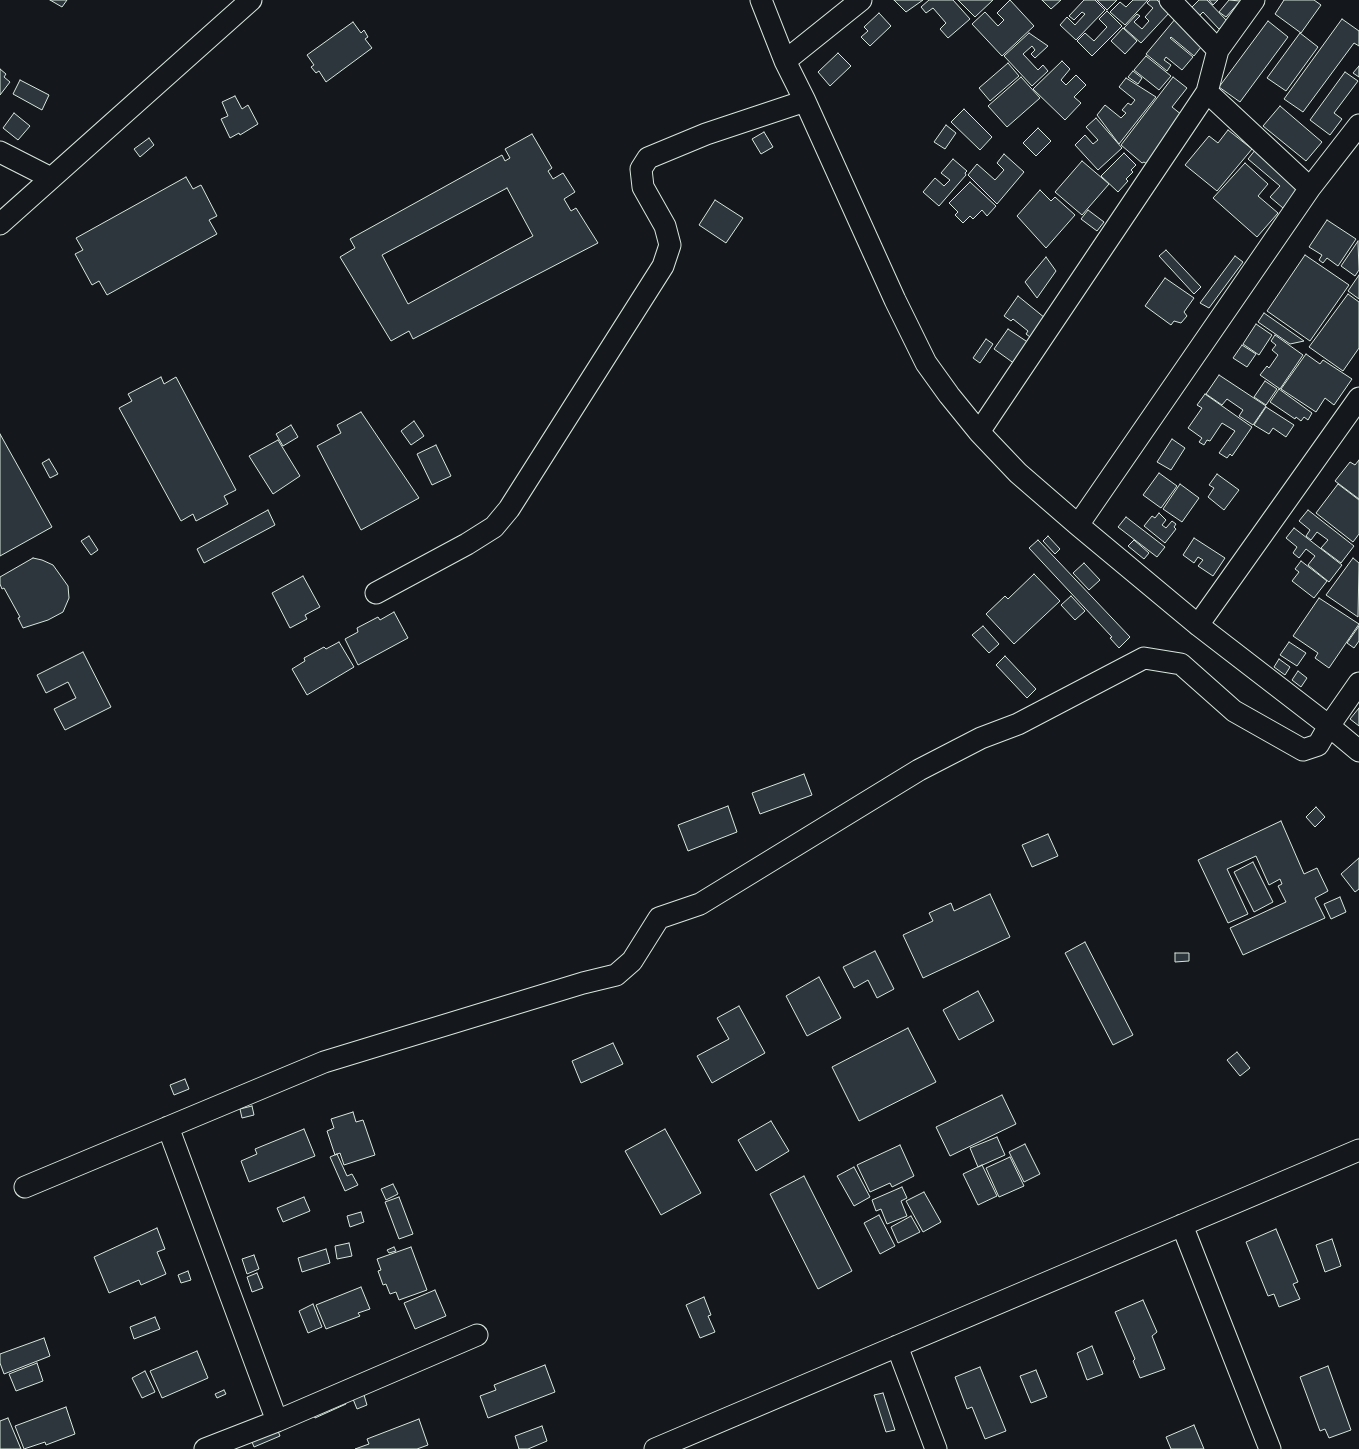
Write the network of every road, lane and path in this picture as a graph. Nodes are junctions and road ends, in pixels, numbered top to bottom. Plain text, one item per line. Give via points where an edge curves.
1 (250, 0) edge
2 (761, 0) edge
3 (861, 0) edge
4 (1170, 0) edge
5 (1254, 0) edge
6 (1218, 50) junction
7 (785, 61) junction
8 (1207, 92) junction
9 (805, 101) junction
10 (1359, 125) edge
11 (0, 152) edge
12 (51, 178) junction
13 (1310, 188) junction
14 (0, 224) edge
15 (1359, 398) edge
16 (978, 432) junction
17 (1078, 525) junction
18 (376, 593) dead end
19 (1198, 625) junction
20 (1359, 683) edge
21 (1329, 726) junction
22 (1359, 751) edge
23 (168, 1127) junction
24 (1359, 1150) edge
25 (25, 1187) dead end
26 (1182, 1225) junction
27 (478, 1335) dead end
28 (897, 1346) junction
29 (277, 1421) junction
30 (205, 1449) edge
31 (656, 1449) edge
32 (936, 1449) edge
33 (1270, 1449) edge

1 - 12 street
2 - 7 street
3 - 7 street
4 - 6 street
5 - 6 street
6 - 8 street
7 - 9 street
8 - 13 street
8 - 16 street
9 - 16 street via 926,363
9 - 18 street via 706,134 648,158 641,169 643,187 665,226 670,244 663,266 509,510 494,527 467,544
10 - 13 street
11 - 12 street
12 - 14 street
13 - 17 street
15 - 19 street
16 - 17 street via 1018,473
17 - 19 street
19 - 21 street
20 - 21 street
21 - 22 street
21 - 23 street via 1318,745 1303,750 1234,711 1181,664 1144,658 1018,724 981,738 919,770 700,904 659,918 632,961 616,975 324,1062
23 - 25 street
23 - 29 street
24 - 26 street
26 - 28 street
26 - 33 street
27 - 29 street
28 - 31 street
28 - 32 street
29 - 30 street

